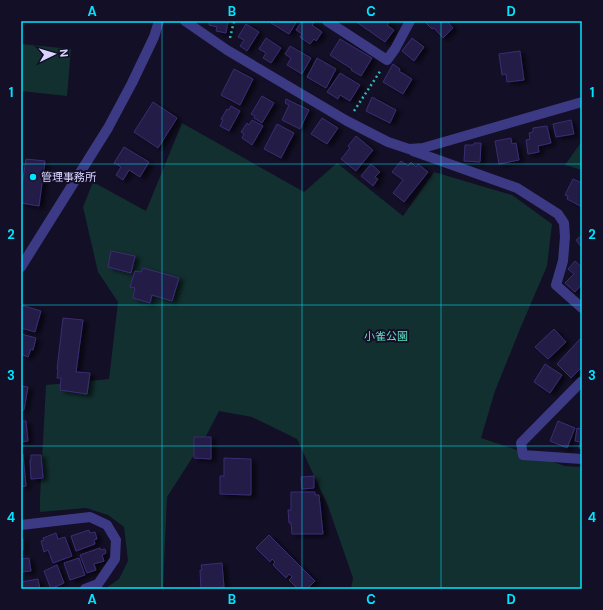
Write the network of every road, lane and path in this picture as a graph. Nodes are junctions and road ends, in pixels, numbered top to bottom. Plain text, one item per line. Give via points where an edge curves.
1 (160, 21) edge
2 (185, 21) edge
3 (327, 21) edge
4 (410, 21) edge
5 (387, 60) junction
6 (582, 102) edge
7 (347, 122) junction
8 (409, 149) junction
9 (21, 268) edge
10 (582, 308) edge
11 (582, 381) edge
12 (582, 459) edge
13 (21, 525) edge
14 (85, 589) edge

1 - 9 street via 108,128
2 - 7 street via 227,50
3 - 5 street
4 - 5 street
5 - 7 path
6 - 8 street via 422,148
7 - 8 street
8 - 10 street via 517,188 558,214 564,223 565,237 563,261 556,285
11 - 12 street via 521,443 523,455
13 - 14 street via 90,516 107,525 116,540 115,558 98,584

